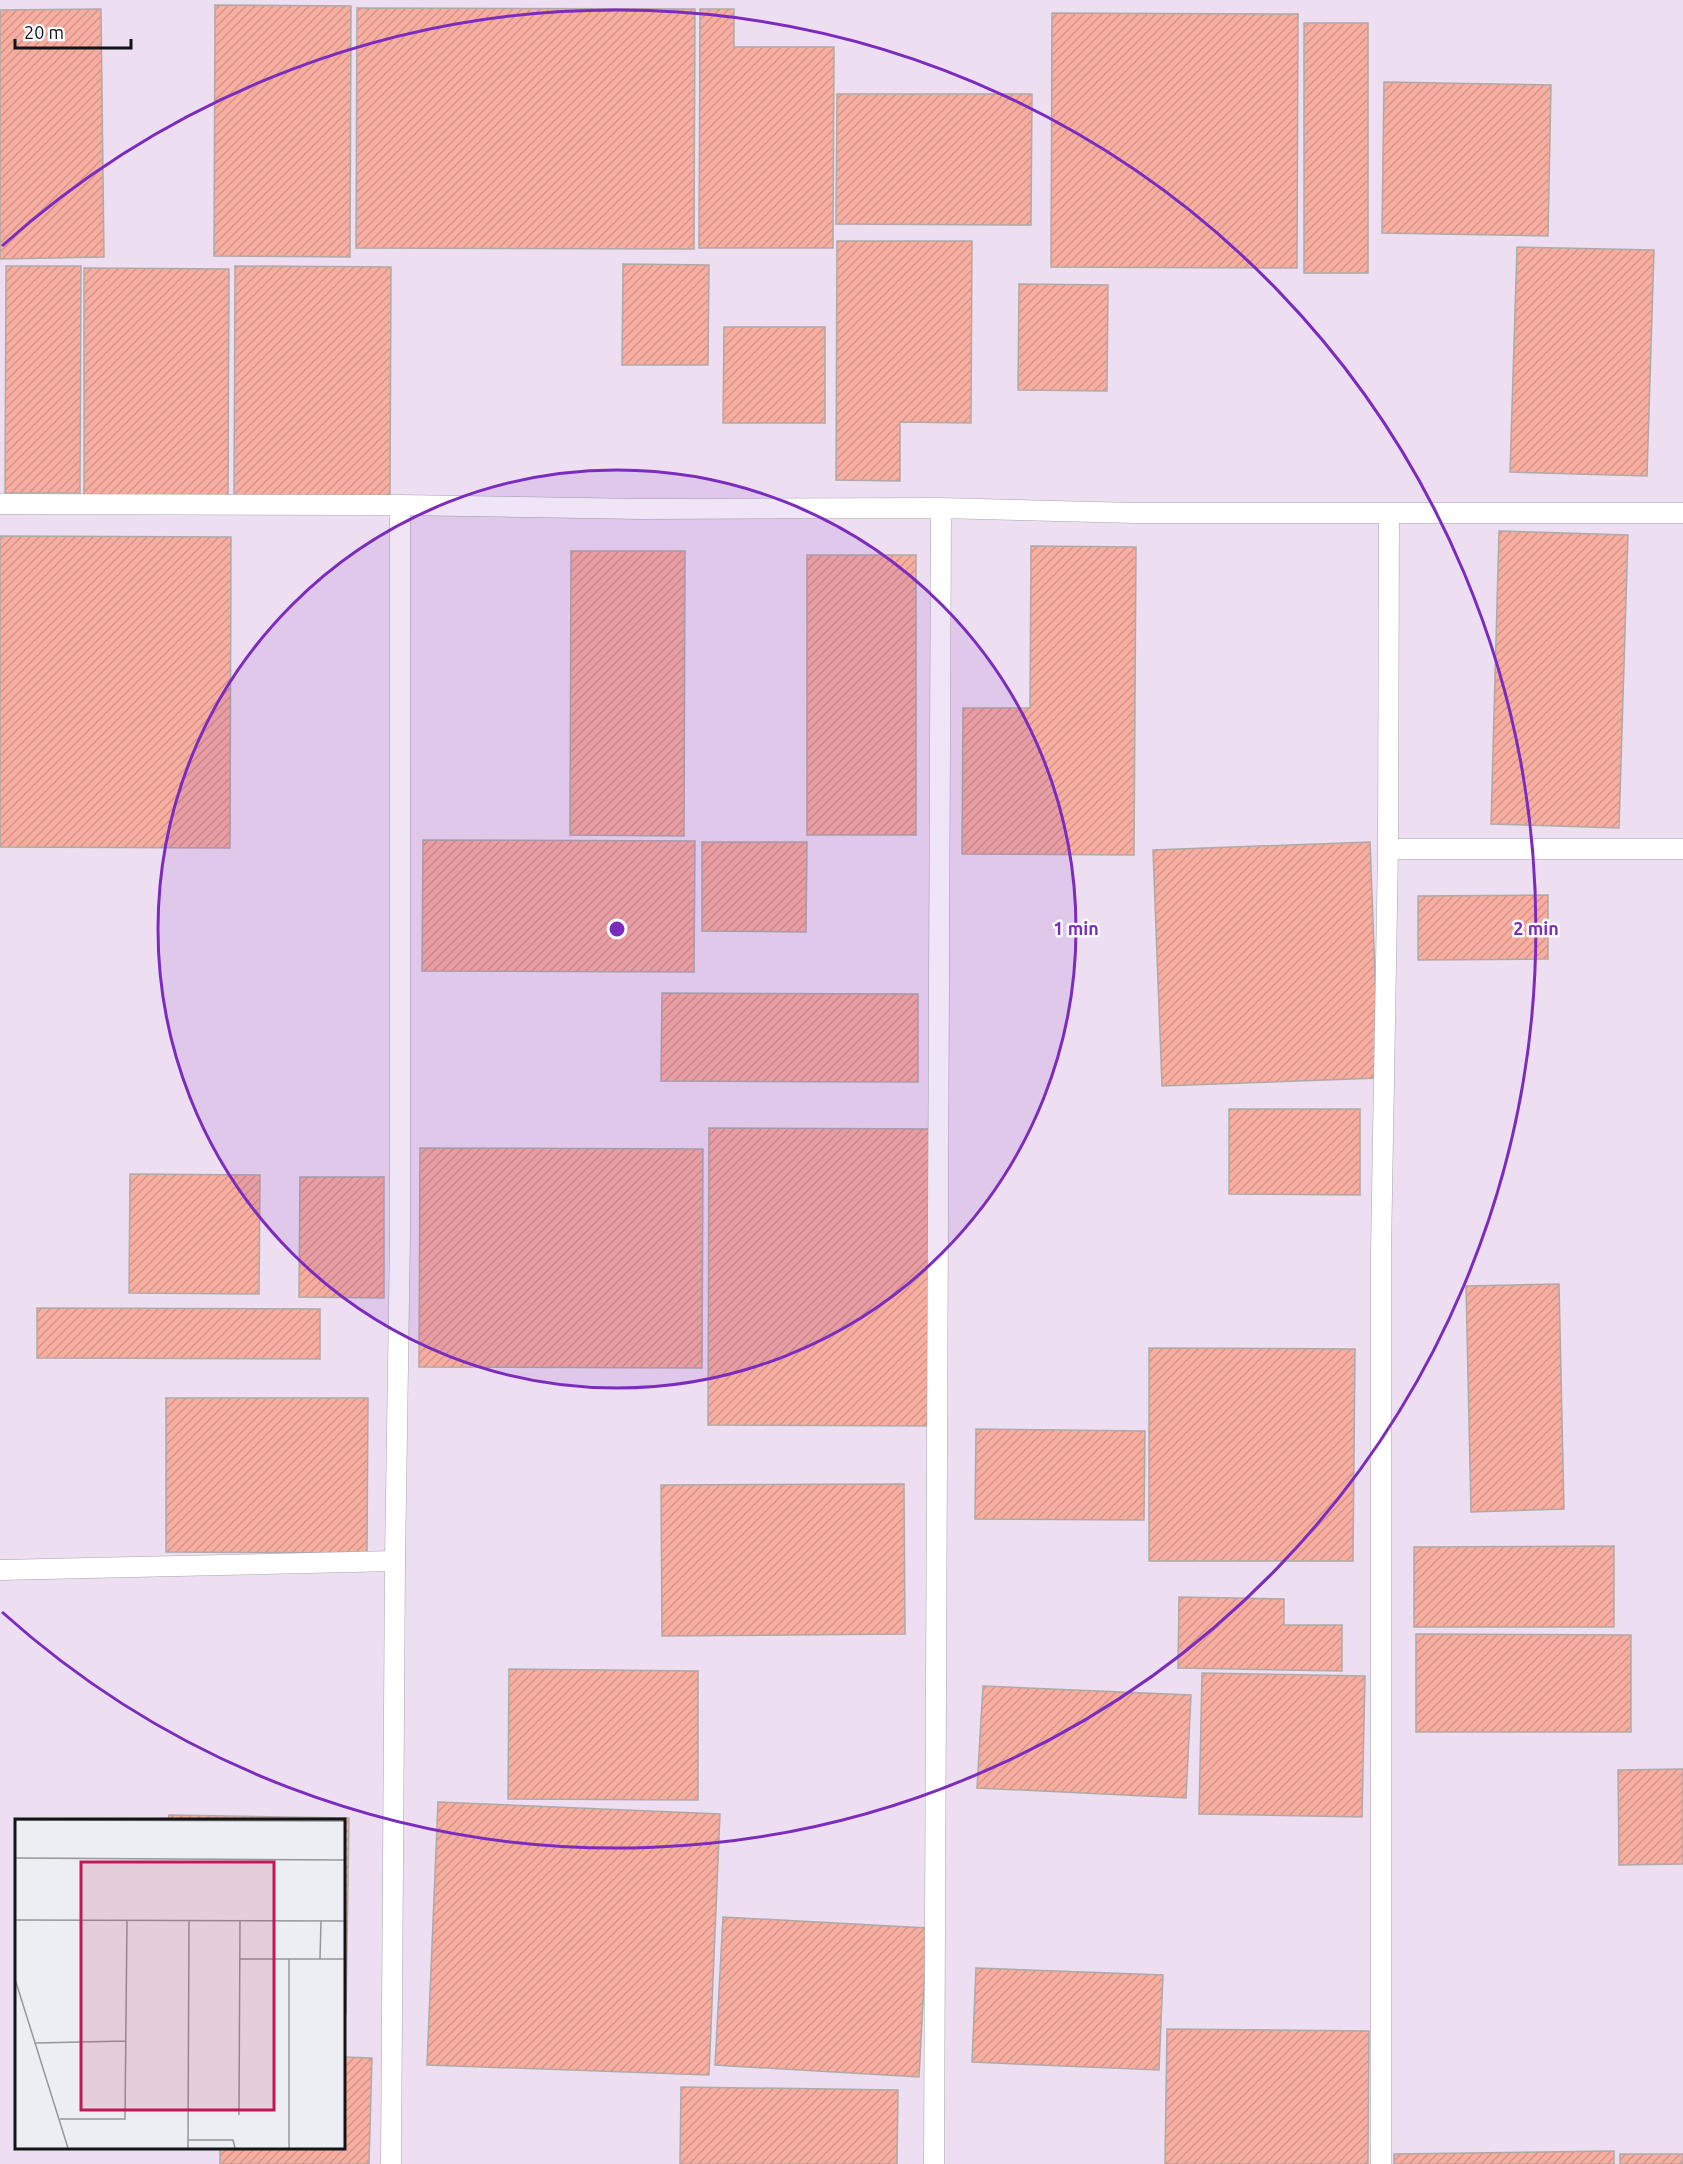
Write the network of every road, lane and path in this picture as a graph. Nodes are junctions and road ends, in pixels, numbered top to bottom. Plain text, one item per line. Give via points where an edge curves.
1 (0, 504) edge
2 (400, 505) junction
3 (941, 508) junction
4 (1389, 513) junction
5 (1683, 513) edge
6 (1388, 849) junction
7 (1683, 849) edge
8 (395, 1561) junction
9 (0, 1570) edge
10 (391, 2164) edge
11 (934, 2164) edge
12 (1381, 2164) edge

1 - 2 lane
2 - 3 lane
2 - 8 lane via 400,1237
3 - 4 lane
3 - 11 lane
4 - 5 lane
4 - 6 lane
6 - 7 lane
6 - 12 lane via 1381,1251
8 - 9 lane
8 - 10 lane

